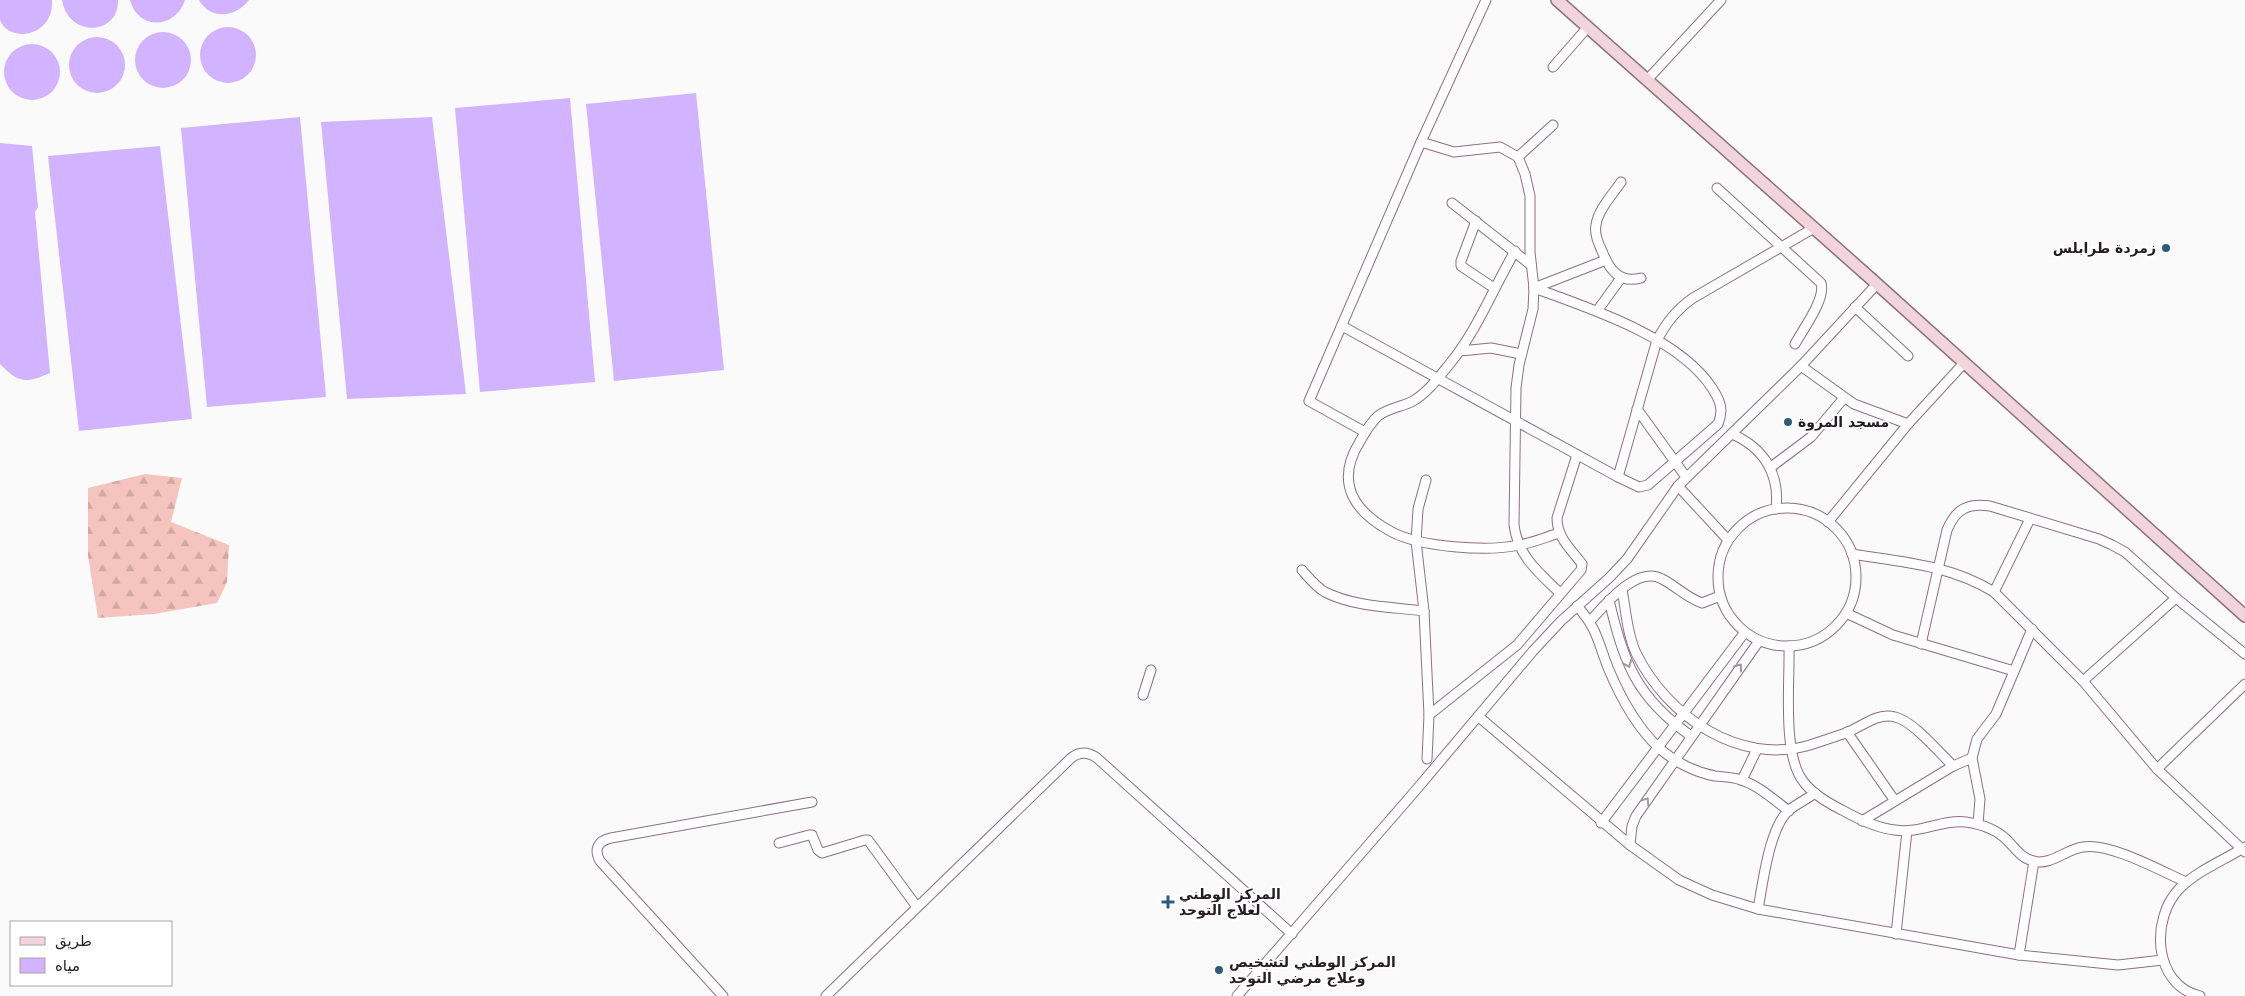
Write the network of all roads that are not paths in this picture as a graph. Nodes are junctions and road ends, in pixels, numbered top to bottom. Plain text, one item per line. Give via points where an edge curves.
1 (1557, 0) edge
2 (1721, 0) edge
3 (1486, 2) edge
4 (1587, 28) junction
5 (1553, 67) dead end
6 (1647, 80) junction
7 (1554, 125) dead end
8 (1421, 142) junction
9 (1518, 157) junction
10 (1621, 182) dead end
11 (1717, 188) dead end
12 (1452, 203) dead end
13 (1476, 221) junction
14 (1814, 228) junction
15 (1782, 248) junction
16 (1515, 251) junction
17 (1606, 260) junction
18 (1531, 265) junction
19 (1622, 278) junction
20 (1641, 278) dead end
21 (1877, 284) junction
22 (1494, 288) junction
23 (1534, 288) junction
24 (1855, 307) junction
25 (1597, 311) junction
26 (1342, 326) junction
27 (1657, 340) junction
28 (1795, 344) dead end
29 (1460, 351) junction
30 (1522, 354) junction
31 (1908, 356) dead end
32 (1964, 363) junction
33 (1801, 366) junction
34 (1438, 378) junction
35 (1844, 398) junction
36 (1637, 409) junction
37 (1514, 421) junction
38 (1908, 424) junction
39 (1365, 432) junction
40 (1732, 434) junction
41 (1577, 455) junction
42 (1676, 462) junction
43 (1770, 467) junction
44 (1618, 477) junction
45 (1686, 477) junction
46 (1426, 480) dead end
47 (1678, 486) junction
48 (1776, 509) junction
49 (2030, 519) junction
50 (1828, 522) junction
51 (1559, 533) junction
52 (1728, 540) junction
53 (1416, 541) junction
54 (1518, 546) junction
55 (1852, 554) junction
56 (1939, 568) junction
57 (1302, 570) dead end
58 (1622, 590) junction
59 (1994, 592) junction
60 (1560, 593) junction
61 (1720, 596) junction
62 (2176, 598) junction
63 (1609, 600) junction
64 (1577, 606) junction
65 (1424, 611) junction
66 (1846, 613) junction
67 (2245, 616) edge
68 (1590, 621) junction
69 (2032, 630) junction
70 (1744, 632) junction
71 (1759, 640) junction
72 (1632, 641) junction
73 (1921, 644) junction
74 (1620, 645) junction
75 (1789, 646) junction
76 (2245, 654) edge
77 (1151, 670) dead end
78 (2014, 671) junction
79 (2083, 681) junction
80 (2245, 684) edge
81 (1144, 695) dead end
82 (1683, 712) junction
83 (1429, 715) junction
84 (1479, 717) junction
85 (1674, 724) junction
86 (1698, 724) junction
87 (1847, 732) junction
88 (1691, 736) junction
89 (1658, 747) junction
90 (1757, 749) junction
91 (1790, 750) junction
92 (1972, 758) junction
93 (1674, 759) junction
94 (1428, 760) dead end
95 (1953, 766) junction
96 (2157, 769) junction
97 (1742, 780) junction
98 (1815, 793) junction
99 (1895, 801) junction
100 (812, 802) dead end
101 (1789, 811) junction
102 (1862, 821) junction
103 (1601, 823) junction
104 (1978, 824) junction
105 (1907, 831) junction
106 (779, 843) dead end
107 (1630, 845) junction
108 (2244, 849) edge
109 (2034, 861) junction
110 (2186, 882) junction
111 (917, 907) junction
112 (1758, 909) junction
113 (1292, 934) junction
114 (1896, 934) junction
115 (2019, 955) junction
116 (2163, 960) junction
117 (723, 996) edge
118 (826, 996) edge
119 (1237, 996) edge
120 (2200, 996) edge

1 - 4 main road
2 - 6 street
3 - 8 street
4 - 5 street
4 - 6 main road
6 - 14 main road
7 - 9 street
8 - 9 street via 1454,152 1500,148
8 - 26 street
9 - 18 street via 1530,196
10 - 17 street via 1596,225 1596,237
11 - 15 street
12 - 13 street
13 - 16 street
13 - 22 street via 1461,266
14 - 15 street
14 - 21 main road
15 - 27 street via 1679,308
15 - 28 street via 1817,278 1822,288 1821,298
16 - 18 street
16 - 22 street
17 - 19 street via 1612,271
17 - 23 street
18 - 23 street
19 - 20 street
19 - 25 street
21 - 24 street
21 - 32 main road
22 - 29 street
23 - 25 street
23 - 30 street via 1531,324
24 - 31 street
24 - 33 street
25 - 27 street
26 - 34 street
26 - 39 street via 1309,401
27 - 36 street
27 - 42 street via 1698,369 1722,410 1718,424
29 - 30 street via 1491,348
29 - 34 street
30 - 37 street
32 - 38 street
32 - 67 main road
33 - 35 street
33 - 40 street
34 - 37 street
34 - 39 street via 1414,400 1379,415
35 - 38 street
35 - 43 street via 1811,436
36 - 42 street
36 - 44 street
37 - 41 street
37 - 54 street via 1514,525
38 - 50 street
39 - 53 street via 1348,468 1347,482 1353,497 1365,514 1384,528
40 - 43 street via 1755,446
40 - 45 street
41 - 44 street
41 - 51 street via 1557,518
42 - 44 street via 1644,487
42 - 45 street
43 - 48 street via 1777,487
45 - 47 street
46 - 53 street via 1418,509
47 - 52 street
47 - 64 street via 1627,559
48 - 50 street via 1804,510
48 - 52 street via 1749,519
49 - 56 street via 1990,506 1976,504 1963,508 1952,517
49 - 59 street
49 - 62 street via 2112,545
50 - 55 street
51 - 54 street
51 - 60 street via 1582,564 1579,573
52 - 61 street via 1722,550 1717,573
53 - 54 street
53 - 65 street
54 - 60 street via 1532,567
55 - 56 street
55 - 66 street via 1856,584
56 - 59 street via 1965,576
56 - 73 street
57 - 65 street via 1314,584 1343,599
58 - 61 street via 1645,575 1653,575 1699,602 1706,603
58 - 63 street
58 - 72 street
59 - 69 street
60 - 83 street via 1517,645
61 - 70 street via 1729,616
62 - 76 street
62 - 79 street
63 - 68 street
63 - 74 street
64 - 68 street
64 - 84 street via 1533,651
65 - 83 street
66 - 73 street
66 - 75 street via 1828,633 1810,642
68 - 89 street via 1627,705
69 - 78 street
69 - 79 street
70 - 71 street
70 - 82 street
71 - 75 street
86 -> 71 street
72 - 74 street
72 - 82 street via 1654,681
73 - 78 street
74 -> 85 street via 1637,682
75 - 91 street
77 - 81 street
78 - 92 street via 1996,714 1977,739
79 - 96 street
80 - 96 street
82 - 85 street
82 - 86 street
83 - 94 street
84 - 103 street
84 - 113 street
85 - 88 street
85 - 89 street
86 - 88 street
86 - 90 street via 1727,741
87 - 91 street
87 - 95 street via 1884,716 1895,716 1912,726
87 - 99 street
88 - 93 street
89 - 93 street
89 - 103 street
90 - 91 street
90 - 97 street
91 - 98 street via 1802,781
92 - 95 street
92 - 104 street via 1980,798
93 - 97 street via 1704,773
107 -> 93 street via 1636,816
95 - 99 street
96 - 108 street
97 - 101 street
98 - 101 street
98 - 102 street
99 - 102 street
100 - 117 street via 610,838 597,846 600,862
101 - 112 street via 1782,818 1772,842
102 - 105 street
103 - 107 street
104 - 105 street via 1950,823
104 - 109 street via 1994,830 2024,857
105 - 114 street
106 - 111 street via 812,835 822,853 868,840
107 - 112 street via 1696,889
108 - 110 street
109 - 110 street via 2046,861 2084,846 2098,847 2113,850
109 - 115 street
110 - 116 street via 2173,896 2164,914 2161,932
111 - 113 street via 1070,760 1086,753 1096,758
111 - 118 street
112 - 114 street
113 - 119 street
114 - 115 street
115 - 116 street via 2118,965
116 - 120 street via 2175,981

